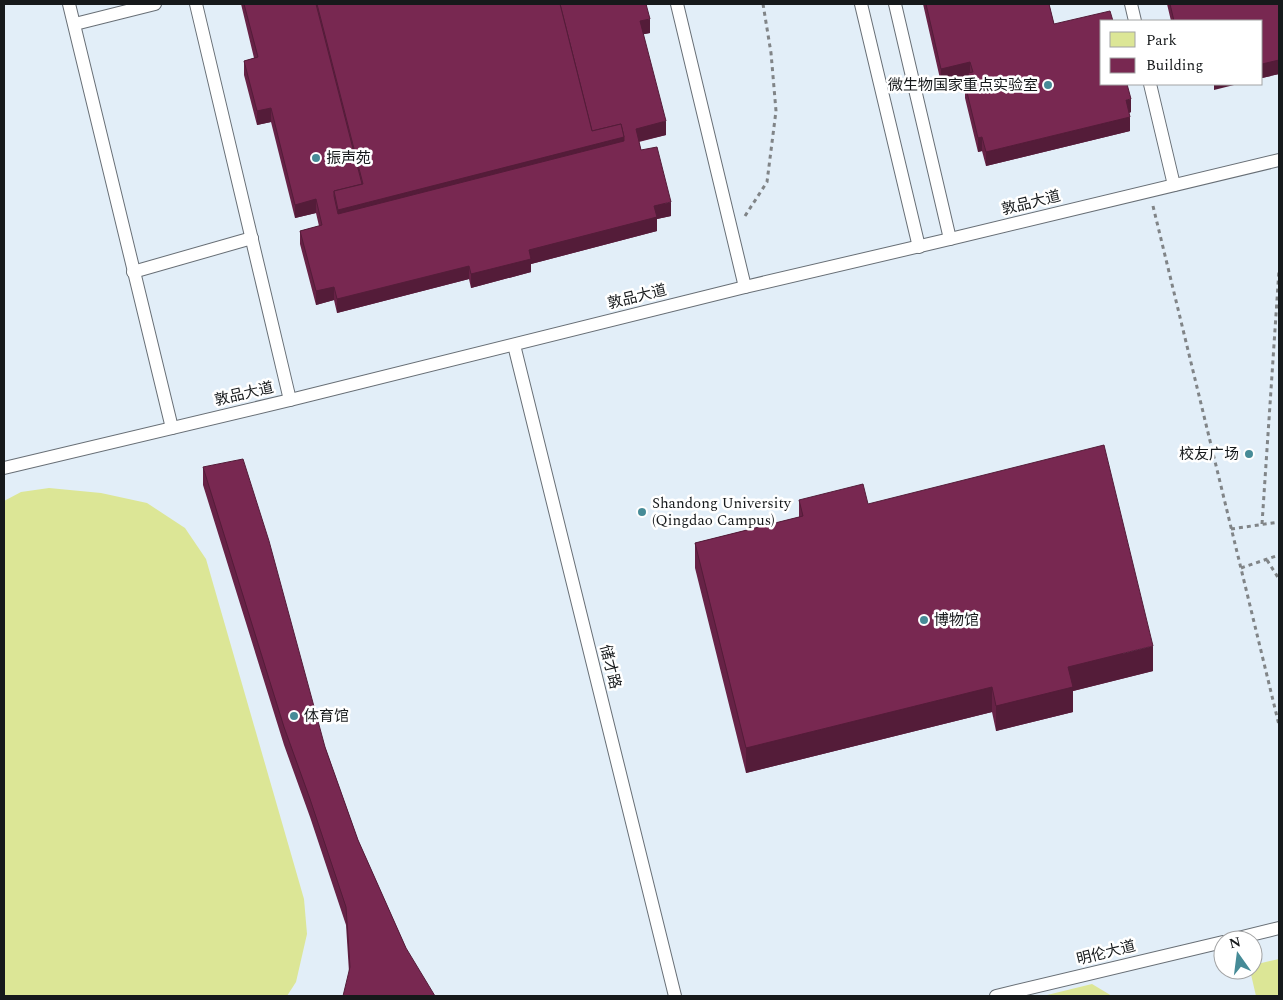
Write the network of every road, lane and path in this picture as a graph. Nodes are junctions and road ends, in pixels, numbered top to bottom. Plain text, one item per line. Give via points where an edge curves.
1 (70, 4) edge
2 (155, 4) edge
3 (196, 4) edge
4 (677, 4) edge
5 (763, 4) edge
6 (861, 4) edge
7 (895, 4) edge
8 (1131, 4) edge
9 (1135, 20) edge
10 (75, 24) junction
11 (1150, 85) edge
12 (1279, 160) edge
13 (1174, 185) junction
14 (1149, 191) junction
15 (733, 236) junction
16 (252, 238) junction
17 (950, 240) junction
18 (919, 247) junction
19 (1279, 270) edge
20 (133, 272) junction
21 (745, 287) junction
22 (514, 345) junction
23 (290, 400) junction
24 (172, 428) junction
25 (4, 468) edge
26 (1279, 522) edge
27 (1262, 524) junction
28 (1232, 529) junction
29 (1279, 555) edge
30 (1267, 560) junction
31 (1241, 568) junction
32 (1279, 579) edge
33 (1279, 725) edge
34 (1279, 928) edge
35 (1263, 932) edge
36 (1213, 944) edge
37 (675, 996) edge
38 (996, 996) edge

1 - 10 lane
2 - 10 lane
3 - 16 lane
4 - 15 lane
5 - 15 path via 776,111 767,182
6 - 18 lane
7 - 17 lane
8 - 9 lane
10 - 20 lane
11 - 13 lane
12 - 13 lane, 敦品大道
13 - 14 lane, 敦品大道
14 - 17 lane, 敦品大道
14 - 28 path
15 - 21 lane
16 - 20 lane
16 - 23 lane
17 - 18 lane, 敦品大道
18 - 21 lane, 敦品大道
19 - 27 path
20 - 24 lane
21 - 22 lane, 敦品大道
22 - 23 lane, 敦品大道
22 - 37 lane, 储才路
23 - 24 lane, 敦品大道
24 - 25 lane, 敦品大道
26 - 27 path
27 - 28 path
28 - 31 path
29 - 30 path
30 - 31 path
30 - 32 path
31 - 33 path
34 - 35 lane
36 - 38 lane, 明伦大道

